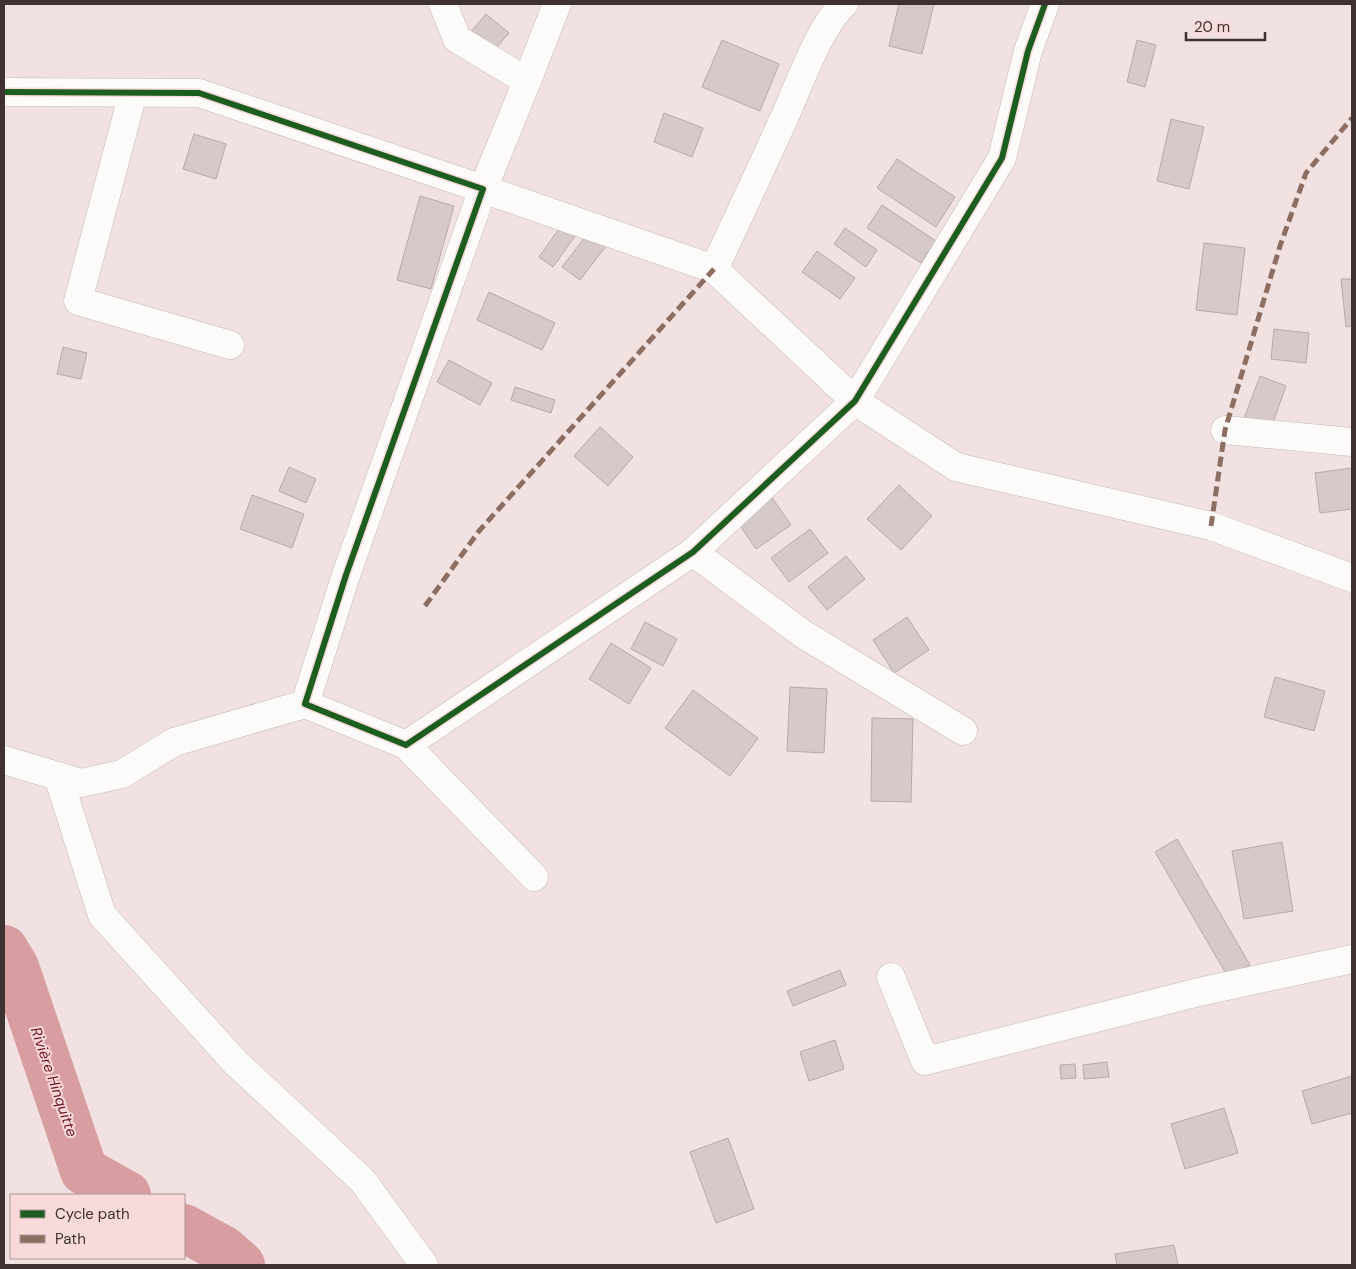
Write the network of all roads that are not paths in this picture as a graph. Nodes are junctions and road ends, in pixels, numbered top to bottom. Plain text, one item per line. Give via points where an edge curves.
1 (443, 4) edge
2 (557, 4) edge
3 (844, 4) edge
4 (1045, 4) edge
5 (527, 81) junction
6 (4, 92) edge
7 (133, 93) junction
8 (483, 189) junction
9 (714, 269) junction
10 (230, 345) dead end
11 (855, 401) junction
12 (1226, 430) dead end
13 (1352, 442) edge
14 (693, 552) junction
15 (1352, 578) edge
16 (305, 704) junction
17 (963, 731) dead end
18 (406, 745) junction
19 (4, 760) edge
20 (58, 776) junction
21 (534, 877) dead end
22 (1352, 959) edge
23 (891, 977) dead end
24 (424, 1265) edge

1 - 5 street via 457,39
2 - 5 street
3 - 9 street via 818,43
4 - 11 street via 1028,51 1002,158
5 - 8 street
6 - 7 street
7 - 8 street via 199,93
7 - 10 street via 78,301
8 - 9 street
8 - 16 street via 346,575
9 - 11 street
11 - 14 street
11 - 15 street via 956,467 1211,526
12 - 13 street
14 - 17 street via 803,634
14 - 18 street
16 - 18 street
16 - 20 street via 174,742 122,774 81,783
18 - 21 street
19 - 20 street
20 - 24 street via 102,915 236,1063 363,1181
22 - 23 street via 1199,992 925,1061

